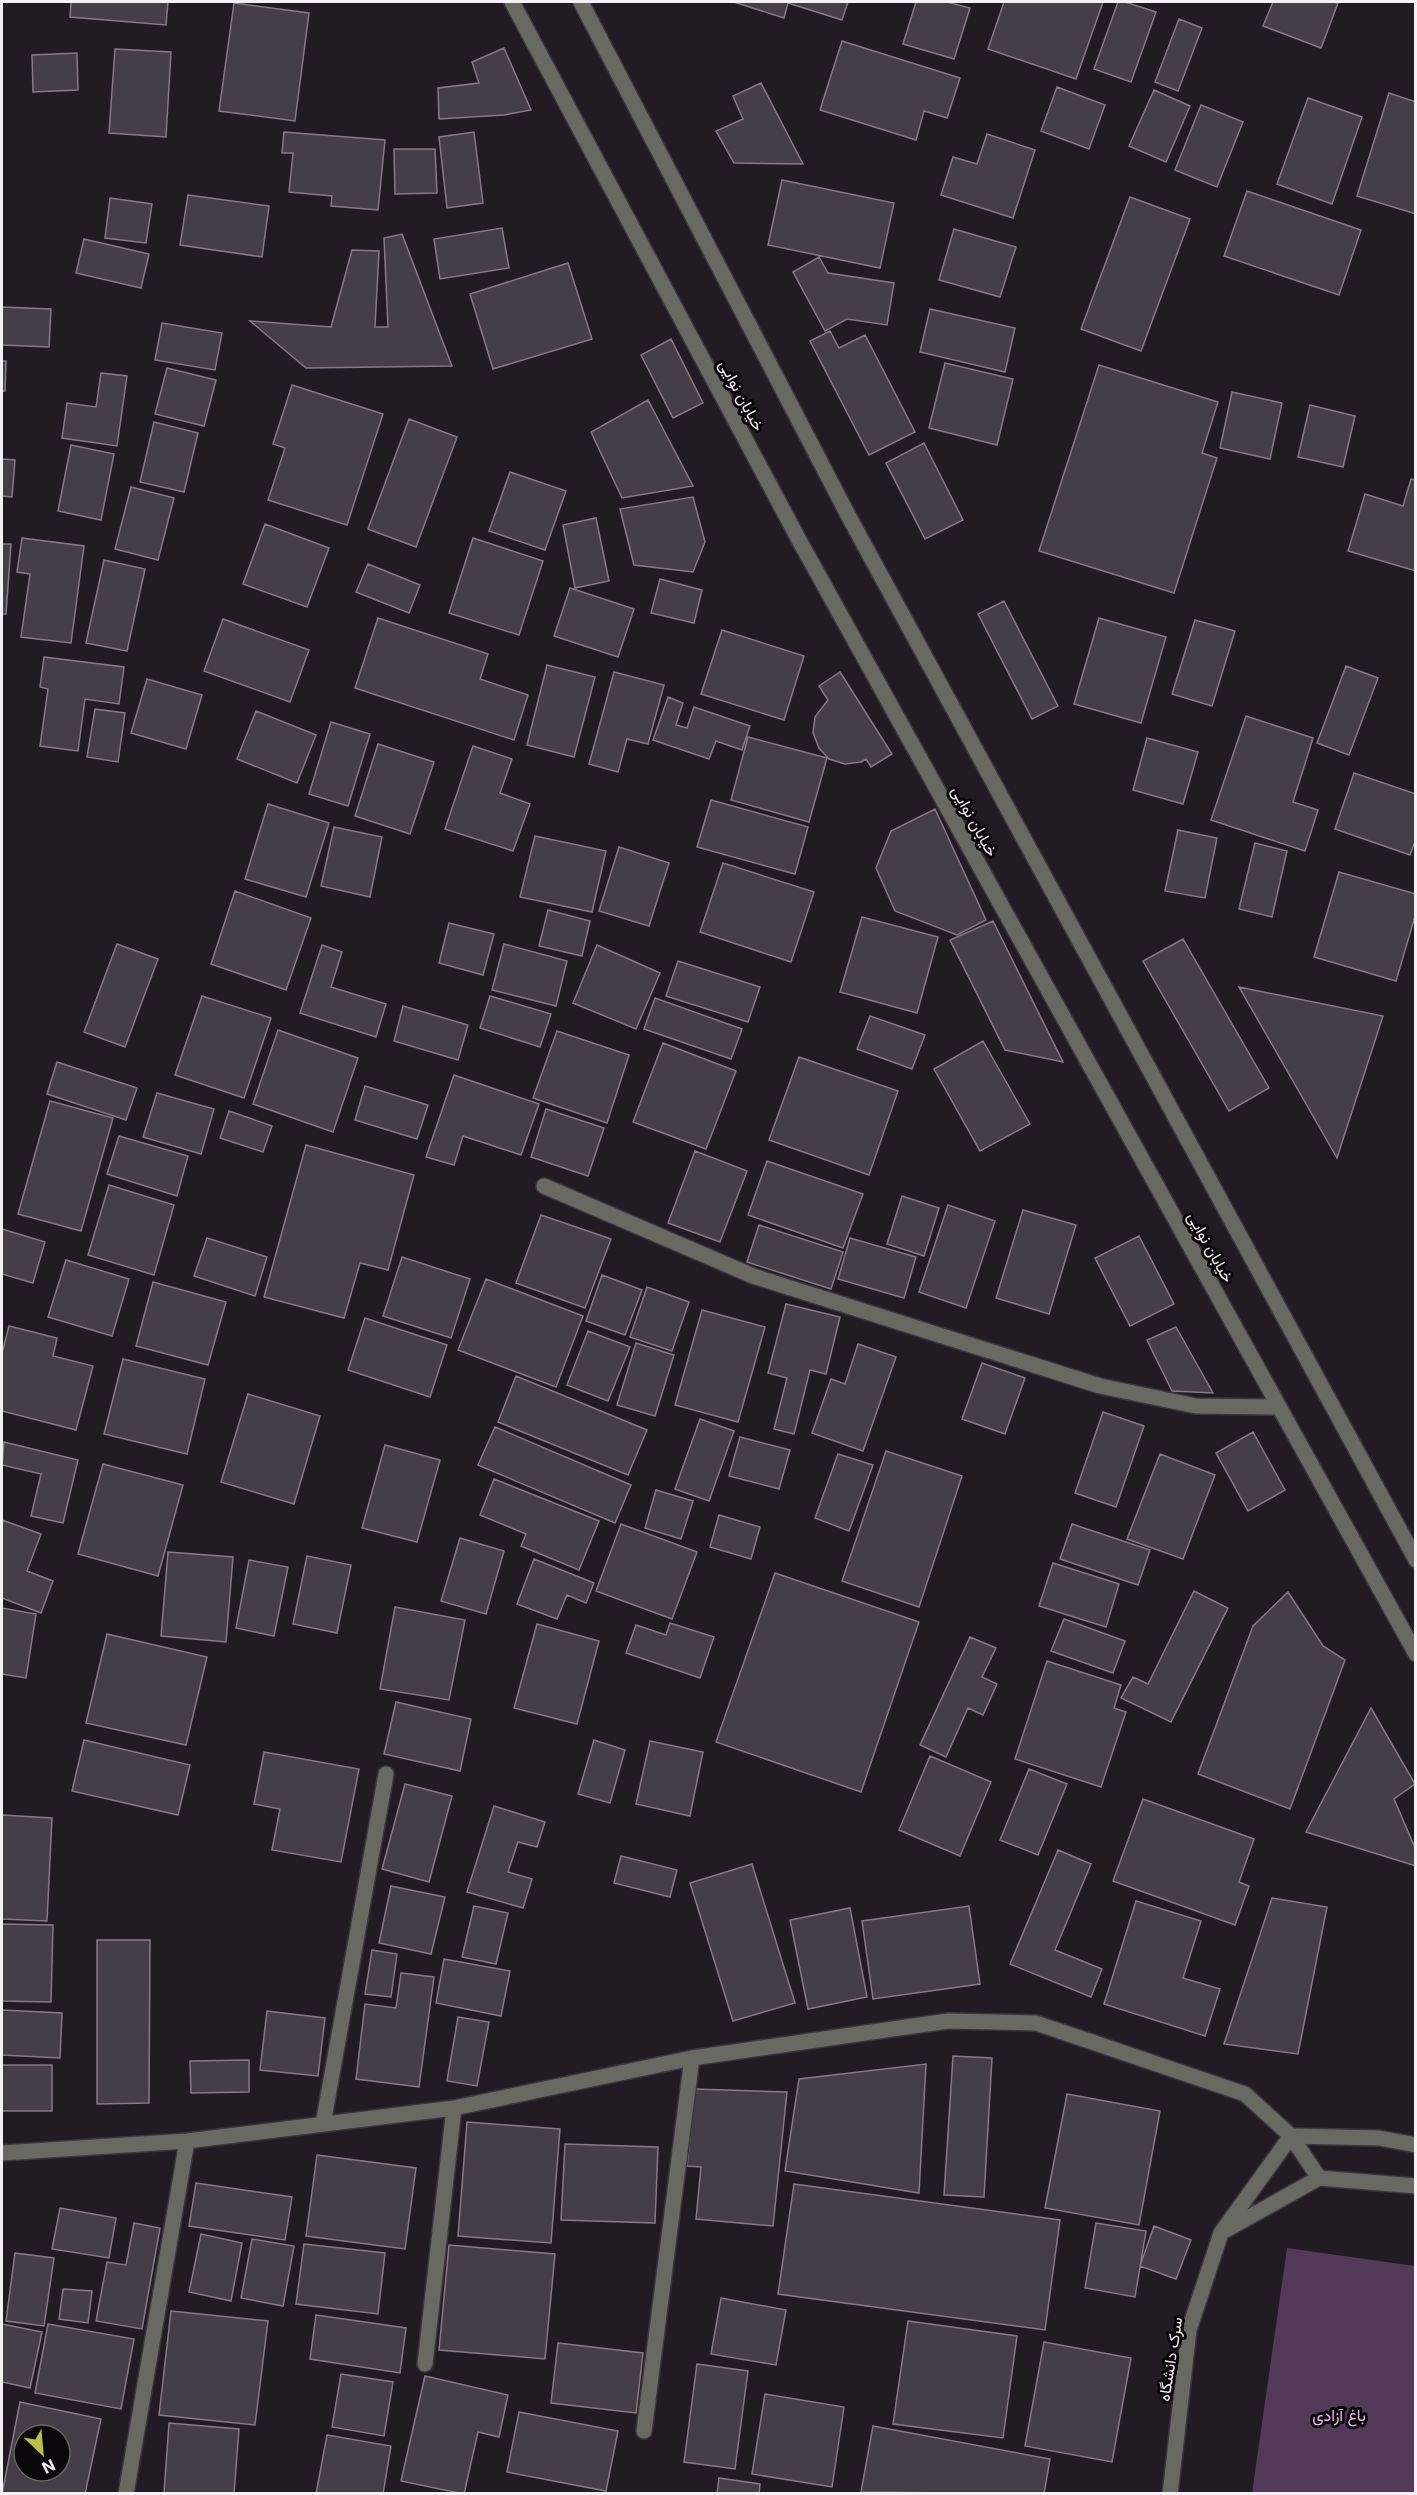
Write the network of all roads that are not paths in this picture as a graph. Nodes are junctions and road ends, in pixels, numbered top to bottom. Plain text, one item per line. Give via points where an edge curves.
1 (512, 2) edge
2 (581, 2) edge
3 (544, 1186) dead end
4 (1279, 1407) junction
5 (1416, 1560) edge
6 (1416, 1654) edge
7 (386, 1774) dead end
8 (692, 2058) junction
9 (454, 2108) junction
10 (323, 2124) junction
11 (1291, 2136) junction
12 (187, 2140) junction
13 (1416, 2145) edge
14 (2, 2153) edge
15 (1319, 2178) junction
16 (1416, 2186) edge
17 (1221, 2233) junction
18 (425, 2364) dead end
19 (644, 2431) dead end
20 (126, 2493) edge
21 (1170, 2493) edge

1 - 4 street, خیابان نوایی via 799,540
2 - 5 street, خیابان نوایی via 848,515
3 - 4 street via 753,1276 1100,1386 1204,1407
4 - 6 street, خیابان نوایی
7 - 10 street
8 - 9 street
8 - 11 street via 948,2021 1036,2023 1245,2094
8 - 19 street
9 - 10 street
9 - 18 street
10 - 12 street
11 - 13 street via 1379,2139
11 - 15 street
11 - 17 street, سرک دانشگاه
12 - 14 street
12 - 20 street
15 - 16 street
15 - 17 street
17 - 21 street, سرک دانشگاه via 1189,2330

